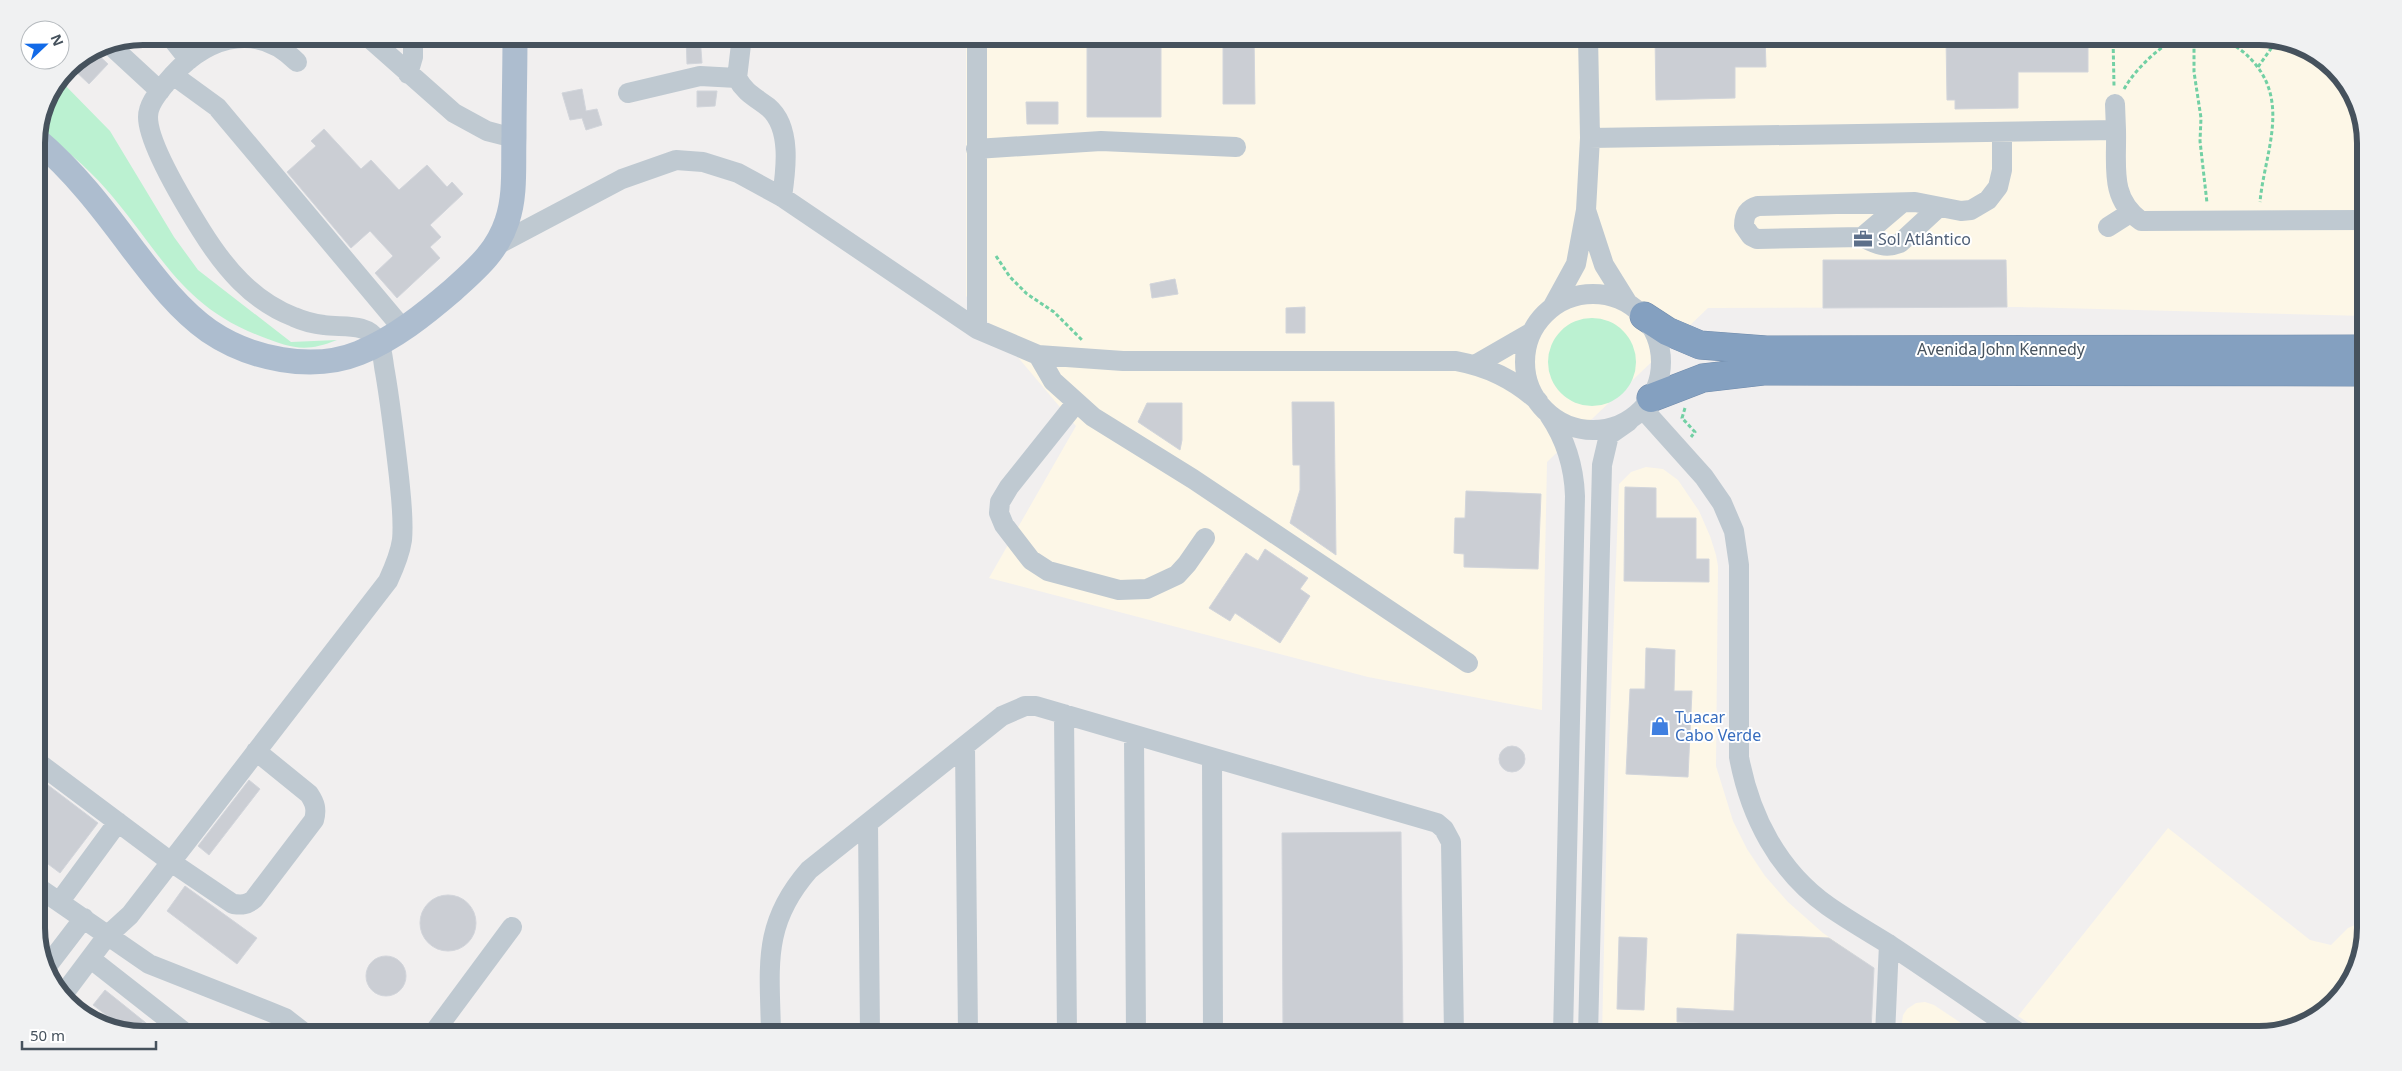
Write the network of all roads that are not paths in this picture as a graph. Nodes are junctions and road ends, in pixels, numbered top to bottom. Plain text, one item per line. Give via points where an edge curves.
1 (178, 45) edge
2 (216, 45) edge
3 (272, 45) edge
4 (377, 45) edge
5 (413, 45) edge
6 (516, 45) edge
7 (741, 45) edge
8 (977, 45) edge
9 (1588, 45) edge
10 (115, 49) edge
11 (190, 60) junction
12 (298, 62) dead end
13 (408, 74) junction
14 (173, 75) junction
15 (737, 78) junction
16 (160, 91) junction
17 (628, 93) dead end
18 (2115, 104) road end
19 (2116, 130) junction
20 (2002, 132) junction
21 (514, 138) junction
22 (1590, 138) junction
23 (1236, 147) dead end
24 (45, 148) edge
25 (976, 149) junction
26 (782, 197) junction
27 (1902, 203) junction
28 (1939, 207) junction
29 (1586, 210) junction
30 (2130, 214) junction
31 (2357, 220) edge
32 (2108, 227) dead end
33 (1862, 237) junction
34 (499, 244) junction
35 (1553, 306) junction
36 (1635, 309) junction
37 (403, 329) junction
38 (977, 329) junction
39 (1532, 332) junction
40 (379, 343) junction
41 (2357, 349) edge
42 (1038, 355) junction
43 (1475, 365) junction
44 (2357, 372) edge
45 (1076, 403) junction
46 (1544, 408) junction
47 (1641, 409) junction
48 (1205, 538) dead end
49 (1468, 663) dead end
50 (1064, 714) junction
51 (1134, 735) junction
52 (965, 746) junction
53 (256, 751) junction
54 (1212, 758) junction
55 (45, 768) edge
56 (118, 822) junction
57 (868, 823) junction
58 (171, 862) junction
59 (45, 892) edge
60 (60, 901) junction
61 (84, 918) junction
62 (512, 927) dead end
63 (107, 936) junction
64 (1889, 944) junction
65 (91, 959) junction
66 (51, 961) edge
67 (67, 990) edge
68 (177, 1026) edge
69 (295, 1026) edge
70 (439, 1026) edge
71 (771, 1026) edge
72 (870, 1026) edge
73 (968, 1026) edge
74 (1067, 1026) edge
75 (1136, 1026) edge
76 (1213, 1026) edge
77 (1454, 1026) edge
78 (1563, 1026) edge
79 (1588, 1026) edge
80 (1885, 1026) edge
81 (2009, 1026) edge

1 - 11 street
2 - 11 street
3 - 12 street
4 - 13 street
5 - 13 street
6 - 21 main road
7 - 15 street
8 - 25 street
9 - 22 street
10 - 16 street
11 - 14 street
13 - 21 street via 468,123
14 - 16 street
14 - 37 street via 218,108
15 - 17 street via 700,76
15 - 26 street via 750,96 768,107 780,124 785,166
16 - 40 street via 148,115 152,136 187,206 225,266 249,290 294,317 326,326 358,328 371,334
18 - 19 street
19 - 20 street
19 - 30 street via 2117,189
20 - 22 street
20 - 28 street via 2001,179 1994,194 1971,210
21 - 34 main road via 512,200
22 - 29 street
23 - 25 street via 1101,142
24 - 40 main road via 94,198 177,303 193,319 230,344 275,358 309,361 337,360
25 - 38 street
26 - 34 street via 738,173 703,162 676,160 622,179
26 - 38 street
27 - 28 street
27 - 33 street
27 - 33 street via 1758,206 1748,210 1744,220 1747,232 1757,239
28 - 33 street via 1900,243 1884,246
29 - 35 street via 1576,264
29 - 36 street via 1604,265
30 - 31 street via 2141,221
30 - 32 street
34 - 37 main road via 456,287
35 - 36 street via 1570,297 1589,293 1608,295
35 - 39 street
36 - 41 highway, Avenida John Kennedy via 1675,335 1700,345 1766,350
36 - 47 street via 1656,334 1662,356 1660,378
37 - 40 main road
38 - 42 street
39 - 43 street
39 - 46 street via 1526,350 1526,368 1530,386
40 - 53 street via 392,411 401,502 402,541 396,562 388,581
42 - 43 street via 1122,361 1456,361
42 - 45 street via 1053,381
43 - 46 street via 1508,378
44 - 47 highway, Avenida John Kennedy via 1763,372 1703,378
45 - 48 street via 1009,486 1000,502 999,513 1004,525 1031,560 1048,571 1119,590 1147,589 1177,575
45 - 49 street
46 - 47 street via 1568,425 1588,430 1609,429
46 - 78 street via 1568,451 1576,496
47 - 64 street via 1704,477 1722,503 1734,531 1739,565 1739,757 1754,813 1766,838 1804,886 1828,906
47 - 79 street via 1609,435 1602,465
50 - 51 street
50 - 52 street via 1026,706 1002,716
50 - 74 street
51 - 54 street
51 - 75 street
52 - 57 street
52 - 73 street
53 - 58 street
53 - 58 street via 309,794 316,812 314,820 254,899 249,904 233,904
54 - 76 street
54 - 77 street via 1437,823 1444,829 1451,842
55 - 56 street
56 - 58 street
56 - 60 street
57 - 71 street via 809,870 784,903 772,945
57 - 72 street
58 - 63 street via 130,915
59 - 60 street
60 - 61 street
61 - 63 street
61 - 66 street
62 - 70 street
63 - 65 street
63 - 69 street via 149,964 285,1018
64 - 80 street
64 - 81 street
65 - 67 street
65 - 68 street

